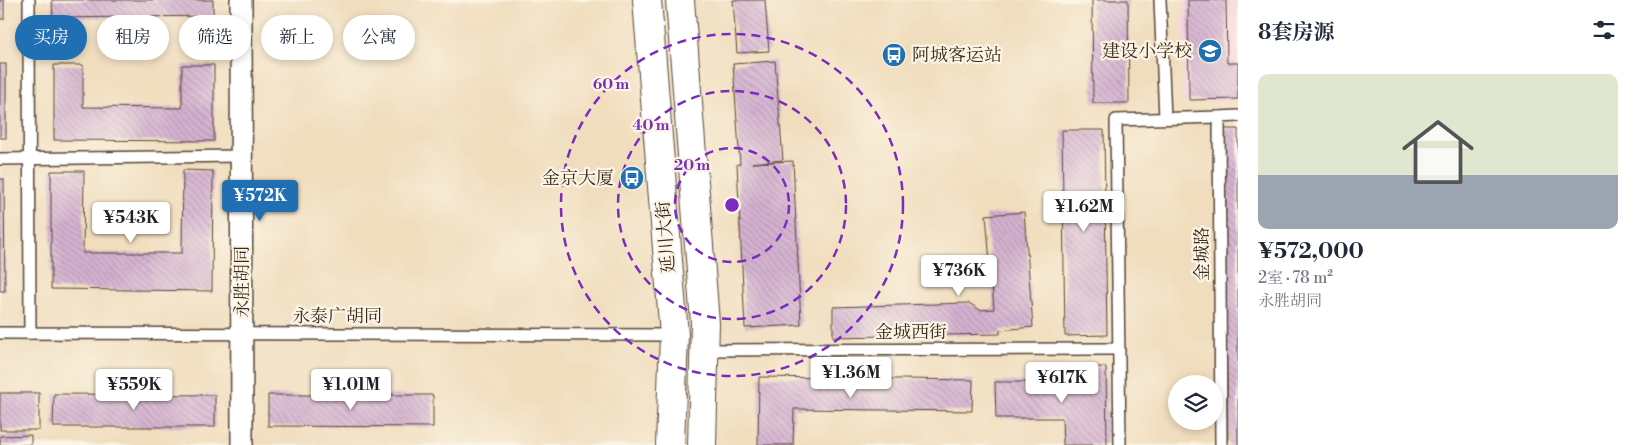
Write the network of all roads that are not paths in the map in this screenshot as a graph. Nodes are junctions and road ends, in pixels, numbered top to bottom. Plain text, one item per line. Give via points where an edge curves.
1 (29, 0) edge
2 (241, 0) edge
3 (647, 0) edge
4 (680, 0) edge
5 (1160, 0) edge
6 (1238, 116) edge
7 (1218, 117) junction
8 (1165, 118) junction
9 (242, 156) junction
10 (0, 159) edge
11 (29, 159) junction
12 (0, 333) edge
13 (30, 333) junction
14 (242, 333) junction
15 (674, 334) junction
16 (1119, 349) junction
17 (704, 350) junction
18 (242, 445) edge
19 (670, 445) edge
20 (702, 445) edge
21 (1120, 445) edge
22 (1221, 445) edge

1 - 11 lane
2 - 9 street, 永胜胡同
3 - 15 main road, 延川大街
4 - 17 main road, 延川大街
5 - 8 lane
6 - 7 lane
7 - 8 lane
7 - 22 lane, 金城路
8 - 16 lane via 1116,120
9 - 11 lane
9 - 14 street, 永胜胡同
10 - 11 lane
11 - 13 lane
12 - 13 lane, 永泰广胡同
13 - 14 lane, 永泰广胡同
14 - 15 lane, 永泰广胡同
14 - 18 street, 永胜胡同
15 - 19 main road, 延川大街
16 - 17 lane, 金城西街
16 - 21 lane
17 - 20 main road, 延川大街

